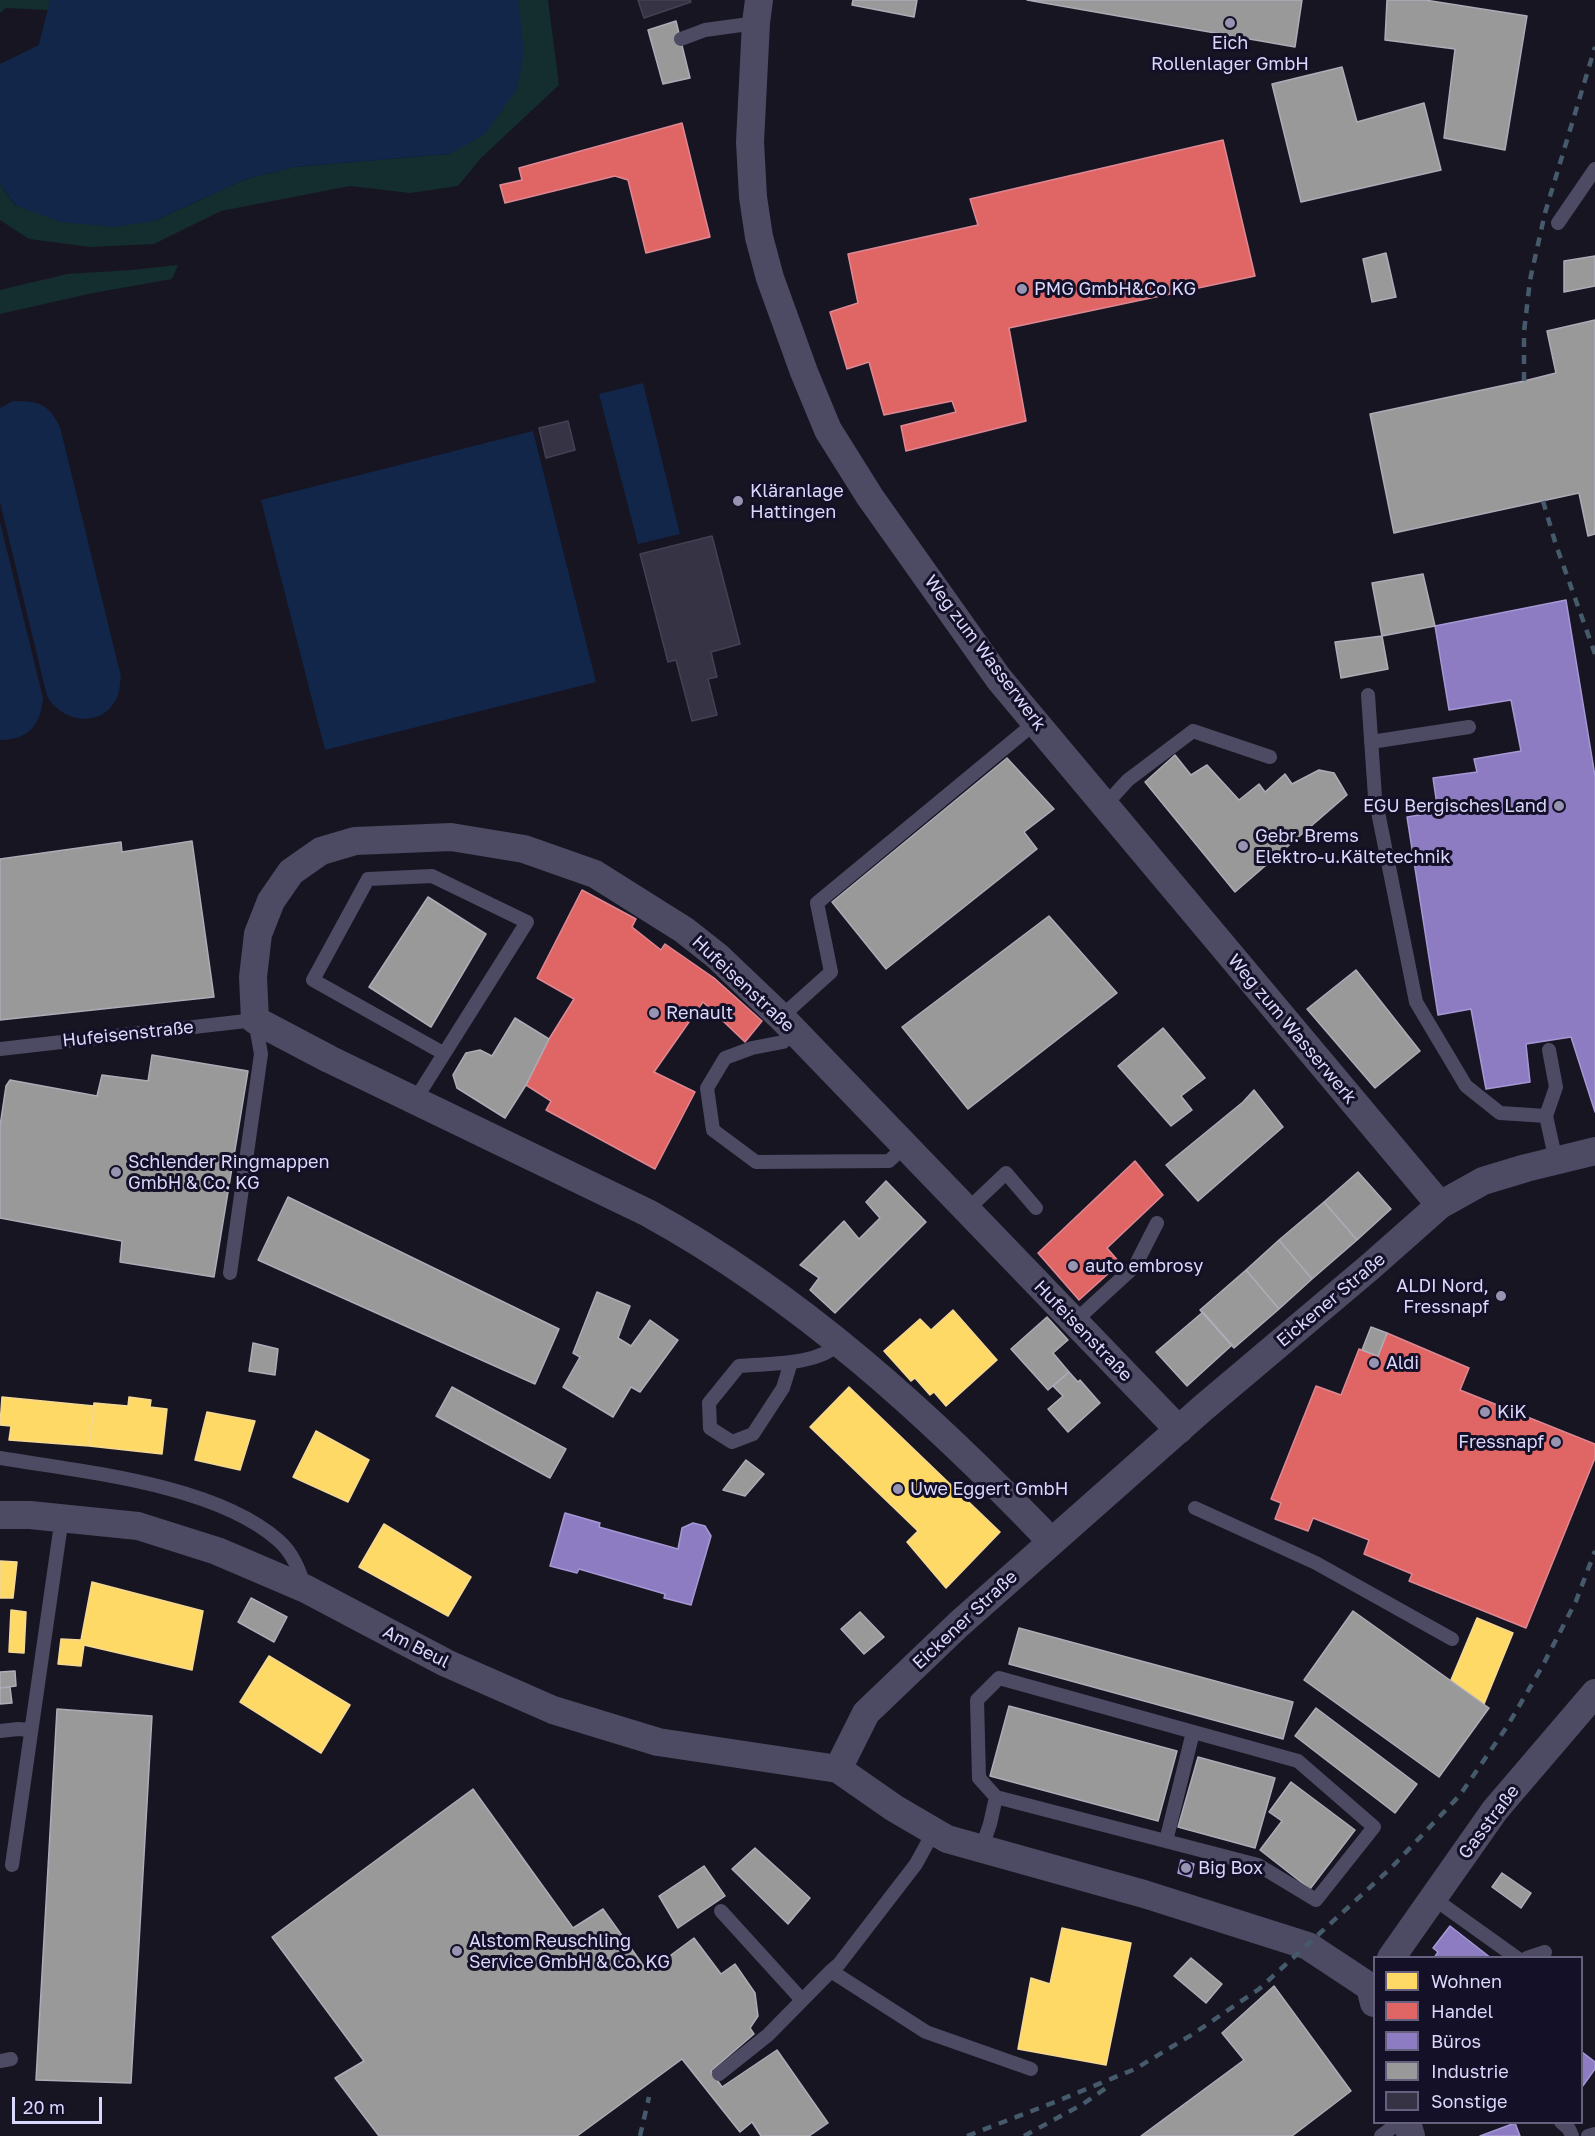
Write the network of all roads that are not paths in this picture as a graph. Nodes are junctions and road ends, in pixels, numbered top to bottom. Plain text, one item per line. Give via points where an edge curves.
1 (758, 12) edge
2 (681, 39) dead end
3 (1595, 169) edge
4 (1558, 224) dead end
5 (1368, 695) dead end
6 (1036, 722) junction
7 (1469, 727) dead end
8 (1371, 742) junction
9 (1270, 757) dead end
10 (1105, 805) junction
11 (255, 1020) junction
12 (787, 1024) junction
13 (0, 1048) edge
14 (1549, 1050) dead end
15 (443, 1053) junction
16 (415, 1100) junction
17 (1546, 1116) junction
18 (905, 1146) junction
19 (1595, 1151) edge
20 (1556, 1161) junction
21 (1440, 1205) junction
22 (1036, 1208) dead end
23 (967, 1210) junction
24 (1157, 1223) dead end
25 (230, 1273) dead end
26 (1074, 1322) junction
27 (841, 1343) junction
28 (791, 1362) junction
29 (1179, 1430) junction
30 (0, 1458) edge
31 (1196, 1508) dead end
32 (0, 1515) edge
33 (62, 1517) junction
34 (1051, 1541) junction
35 (306, 1589) junction
36 (1452, 1639) dead end
37 (1595, 1693) edge
38 (31, 1730) junction
39 (0, 1731) edge
40 (1193, 1732) junction
41 (838, 1769) junction
42 (996, 1797) junction
43 (934, 1832) junction
44 (1166, 1841) junction
45 (981, 1850) junction
46 (12, 1864) dead end
47 (1433, 1898) junction
48 (721, 1911) dead end
49 (1545, 1952) dead end
50 (1392, 1956) edge
51 (1514, 1956) edge
52 (1533, 1956) edge
53 (831, 1971) junction
54 (1373, 1990) edge
55 (802, 2000) junction
56 (1031, 2069) dead end
57 (719, 2074) dead end
58 (1397, 2124) edge
59 (1563, 2124) edge
60 (1595, 2134) edge
61 (1381, 2136) edge
62 (1572, 2136) edge
63 (1588, 2136) edge

1 - 2 lane
1 - 6 street, Weg zum Wasserwerk via 750,142 753,197 770,278 804,372 828,430 861,483 999,679
3 - 4 lane
5 - 8 lane
6 - 10 street, Weg zum Wasserwerk
6 - 12 lane via 817,903 831,972
7 - 8 lane
8 - 17 lane via 1375,797 1416,1002 1466,1086 1500,1113
9 - 10 lane via 1193,731 1128,780
10 - 21 street, Weg zum Wasserwerk
11 - 12 street, Hufeisenstraße via 253,977 258,934 272,901 291,872 321,851 355,841 451,837 524,849 595,874 692,936
11 - 13 lane, Hufeisenstraße
11 - 16 street
11 - 25 lane via 261,1054
12 - 18 street, Hufeisenstraße
12 - 18 lane via 783,1042 725,1058 707,1088 713,1130 756,1162 889,1161
14 - 17 lane via 1556,1087
15 - 15 lane via 527,922 432,876 368,879 313,980
15 - 16 lane
16 - 27 street via 692,1237
17 - 20 lane
18 - 23 street, Hufeisenstraße
19 - 20 street, Eickener Straße
20 - 21 street, Eickener Straße via 1483,1181
21 - 29 street, Eickener Straße
22 - 23 lane via 1006,1173
23 - 26 street, Hufeisenstraße
24 - 26 lane via 1135,1266
26 - 29 street, Hufeisenstraße
27 - 28 lane via 831,1352
27 - 34 street via 923,1414
28 - 28 lane via 739,1366 709,1403 710,1428 732,1442 753,1434 783,1388
29 - 34 street, Eickener Straße
30 - 35 lane via 156,1485 215,1505 278,1540 295,1561
31 - 36 lane via 1316,1563
32 - 33 street, Am Beul
33 - 35 street, Am Beul via 138,1526 217,1551
33 - 38 lane
34 - 41 street, Eickener Straße via 866,1713
35 - 41 street, Am Beul via 446,1663 553,1710 658,1742
37 - 47 street, Gasstraße via 1495,1810
38 - 39 lane
38 - 46 lane
40 - 42 lane via 999,1678 977,1700 979,1779
40 - 44 lane
40 - 44 lane via 1298,1761 1374,1827 1316,1899 1258,1865
41 - 43 street
42 - 44 lane
42 - 45 lane
43 - 45 street
43 - 53 lane via 916,1864
45 - 54 street via 1144,1894 1308,1946
47 - 50 street, Gasstraße
47 - 51 lane
48 - 55 lane
49 - 52 lane
53 - 55 lane
53 - 56 lane via 926,2032
55 - 57 lane via 768,2035
58 - 61 lane
59 - 62 lane
60 - 63 lane

